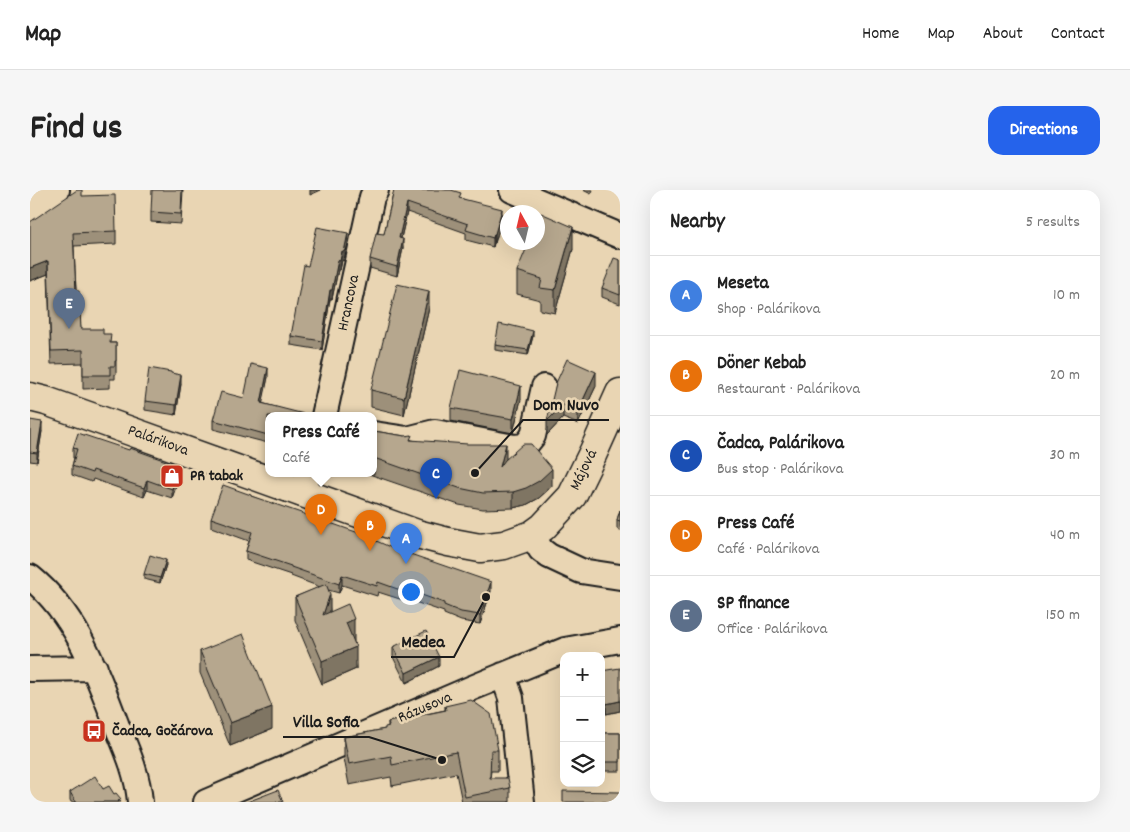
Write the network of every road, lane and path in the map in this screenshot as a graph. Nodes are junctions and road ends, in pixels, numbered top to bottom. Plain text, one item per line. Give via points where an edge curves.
1 (57, 190) edge
2 (376, 190) edge
3 (512, 190) edge
4 (30, 210) edge
5 (620, 236) edge
6 (544, 387) dead end
7 (620, 393) edge
8 (30, 397) edge
9 (325, 412) edge
10 (377, 434) edge
11 (265, 472) edge
12 (282, 477) edge
13 (305, 484) edge
14 (532, 535) junction
15 (30, 577) edge
16 (620, 577) edge
17 (620, 640) edge
18 (95, 668) junction
19 (30, 669) edge
20 (503, 675) junction
21 (140, 802) edge
22 (206, 802) edge
23 (522, 802) edge

1 - 4 street
2 - 9 street, Hrancova
3 - 5 street
6 - 10 street via 533,436 525,446 514,447 435,432 407,439
7 - 14 main road, Májová via 572,496
8 - 11 main road, Palárikova
12 - 13 main road, Palárikova
13 - 14 main road, Palárikova via 417,534 448,542 480,548 504,545
14 - 16 street via 549,556 581,571
15 - 18 street via 62,610
17 - 20 street, Rázusova via 565,650
18 - 19 street
18 - 21 street via 134,769
20 - 22 street, Rázusova
20 - 23 street via 511,698

